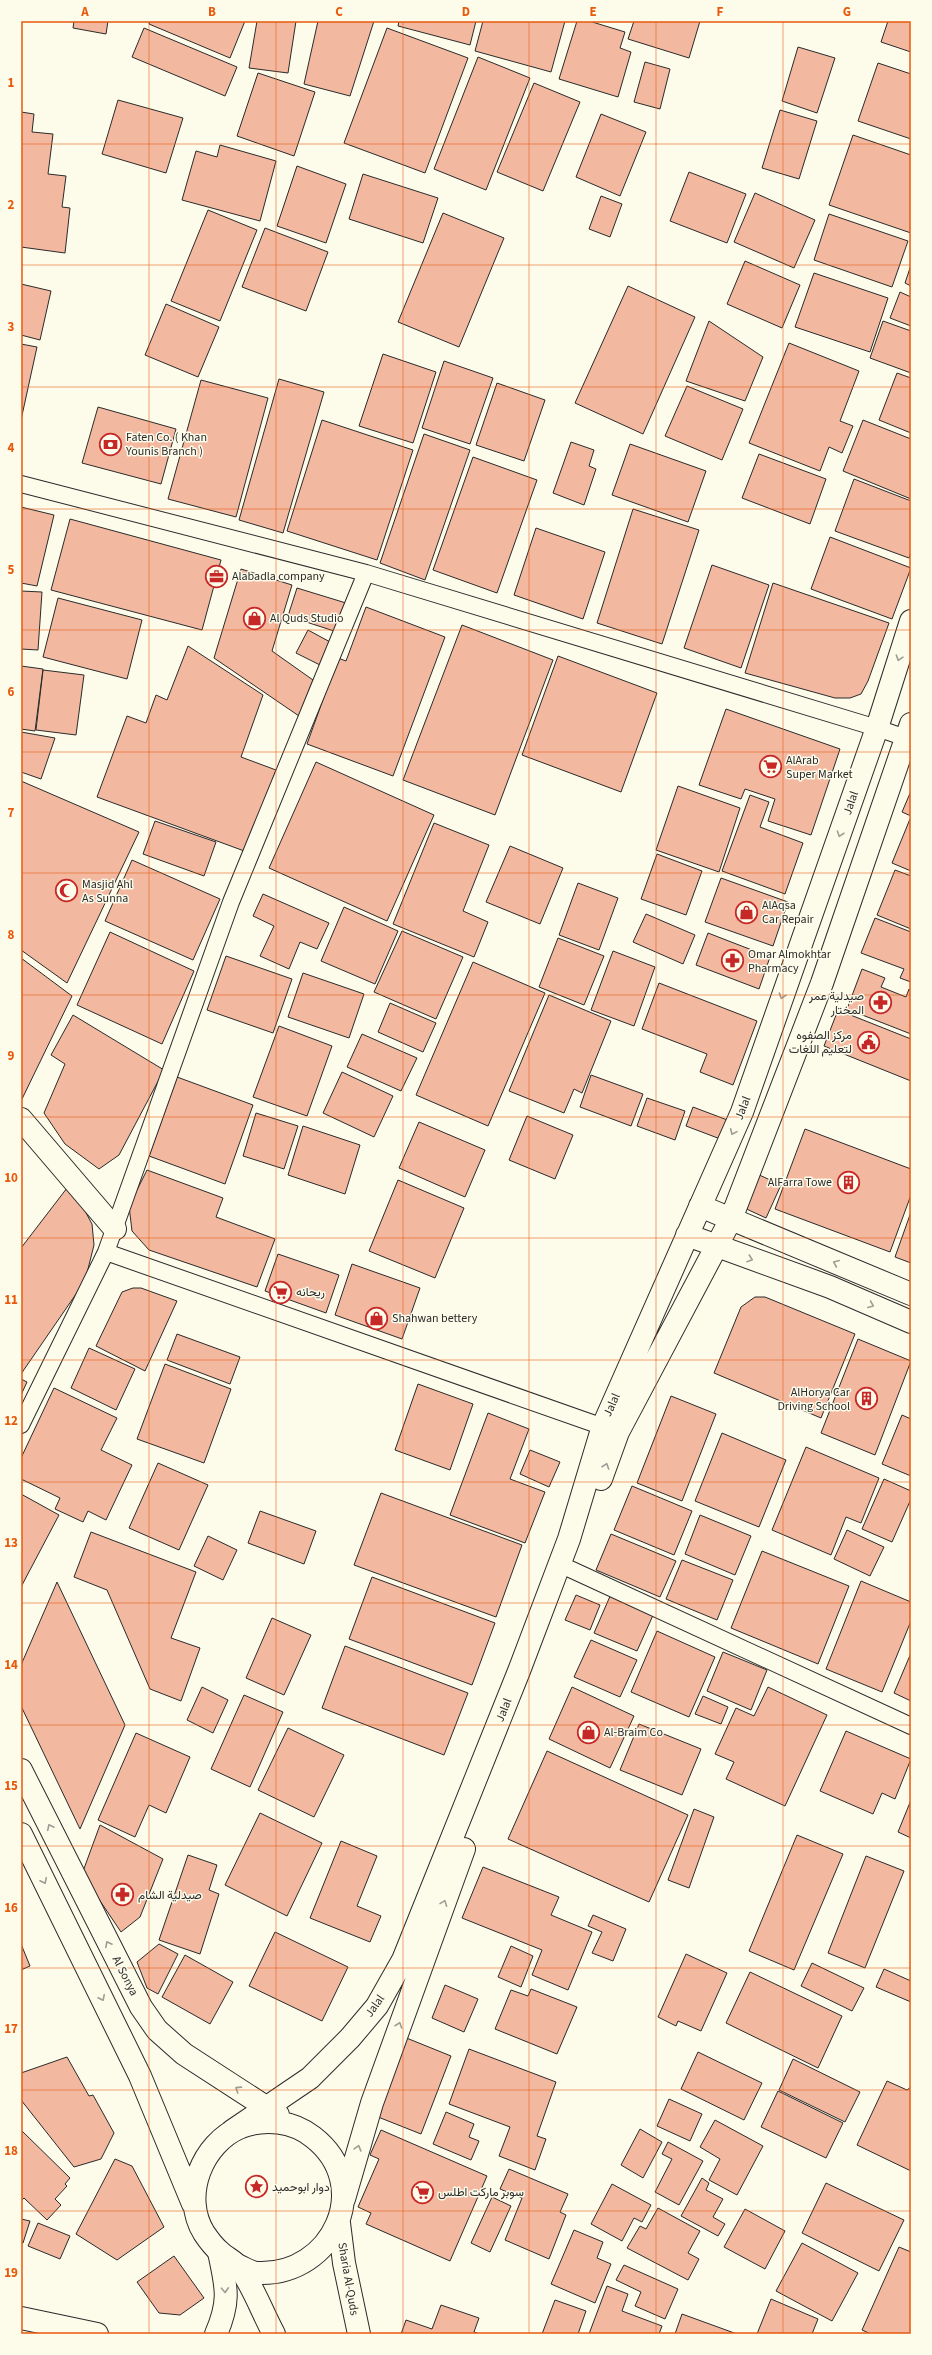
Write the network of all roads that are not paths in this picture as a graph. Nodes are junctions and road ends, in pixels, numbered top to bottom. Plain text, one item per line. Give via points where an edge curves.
1 (21, 484) edge
2 (366, 572) junction
3 (911, 621) edge
4 (877, 728) junction
5 (908, 731) edge
6 (21, 1119) edge
7 (700, 1206) junction
8 (731, 1219) junction
9 (115, 1229) junction
10 (687, 1235) junction
11 (717, 1248) junction
12 (106, 1252) junction
13 (911, 1294) edge
14 (911, 1322) edge
15 (21, 1425) edge
16 (611, 1429) junction
17 (570, 1569) junction
18 (911, 1726) edge
19 (21, 1770) edge
20 (21, 1834) edge
21 (267, 2108) junction
22 (294, 2126) junction
23 (232, 2131) junction
24 (344, 2199) junction
25 (196, 2210) junction
26 (339, 2223) junction
27 (219, 2252) junction
28 (239, 2266) junction
29 (21, 2318) edge
30 (98, 2334) edge
31 (216, 2334) edge
32 (274, 2334) edge
33 (359, 2334) edge

1 - 2 lane
2 - 4 lane
2 - 9 lane via 231,902
3 -> 4 main road, Jalal
4 - 5 lane
4 -> 7 main road, Jalal via 742,1112
5 - 8 main road, Jalal via 822,983
6 - 9 main road
7 - 8 main road
7 - 10 main road, Jalal
8 - 11 main road, Jalal
13 -> 8 main road
9 - 12 lane
10 - 11 main road
10 - 16 main road, Jalal
11 -> 14 main road via 830,1287
11 - 16 main road, Jalal
12 - 15 lane
12 - 16 lane
17 -> 16 main road, Jalal
16 - 21 main road, Jalal via 511,1692 403,1960 377,2006 350,2038 310,2078
17 - 18 lane
24 -> 17 main road, Jalal via 372,2103 418,1972
21 -> 19 main road, Al Sonya via 184,2054 157,2030 141,2007
20 -> 25 main road via 140,2076
21 - 22 main road, Al Sonya
21 - 23 main road, Jalal
22 - 23 main road via 274,2121 252,2123
22 - 24 main road via 313,2136 330,2154 340,2175
23 - 25 main road via 216,2144 202,2163 195,2187
24 - 26 main road, Jalal
25 - 27 main road via 204,2233
26 - 28 main road via 327,2244 308,2259 282,2270 257,2274
26 - 33 main road, Sharia Al-Quds via 344,2263
27 - 28 main road
27 -> 31 main road via 226,2290 225,2314
28 - 32 main road
29 - 30 main road

